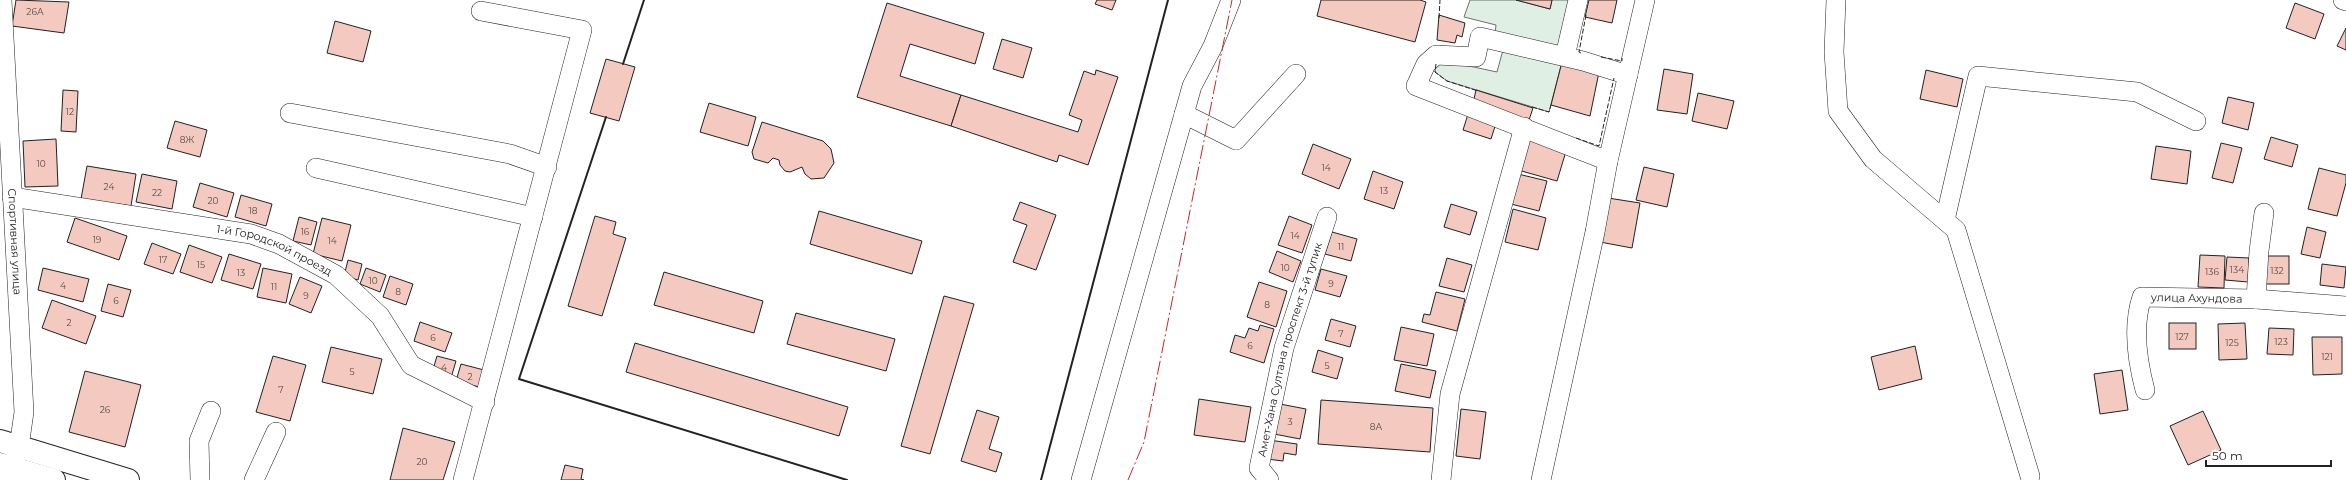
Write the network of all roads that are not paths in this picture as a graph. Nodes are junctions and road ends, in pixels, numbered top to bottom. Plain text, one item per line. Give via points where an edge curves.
1 (2, 0) edge
2 (1231, 0) edge
3 (1578, 0) edge
4 (1645, 0) edge
5 (1836, 0) edge
6 (2343, 0) edge
7 (2346, 2) edge
8 (481, 10) dead end
9 (1565, 56) junction
10 (1296, 74) dead end
11 (1628, 75) junction
12 (290, 113) dead end
13 (1184, 114) junction
14 (5, 120) edge
15 (2196, 121) dead end
16 (1524, 128) junction
17 (1608, 161) junction
18 (547, 166) junction
19 (316, 168) dead end
20 (12, 197) junction
21 (2264, 213) dead end
22 (533, 217) junction
23 (1327, 217) dead end
24 (1945, 220) junction
25 (2256, 300) junction
26 (2346, 306) edge
27 (2145, 390) dead end
28 (485, 402) junction
29 (211, 411) dead end
30 (276, 432) dead end
31 (10, 444) edge
32 (7, 471) edge
33 (2030, 476) dead end
34 (54, 480) edge
35 (128, 480) edge
36 (200, 480) edge
37 (254, 480) edge
38 (463, 480) edge
39 (1081, 480) edge
40 (1269, 480) edge
41 (1441, 480) edge
42 (1541, 480) edge

1 - 14 street, Спортивная улица
2 - 13 street via 1213,46 1192,86
3 - 9 street
4 - 11 street
5 - 24 street via 1834,52 1838,111 1873,159
6 - 7 street
8 - 18 street via 582,30
9 - 11 street
9 - 16 street via 1480,37 1476,57 1436,55 1426,64 1416,86
10 - 13 street via 1236,140
11 - 17 street
12 - 18 street via 510,154
13 - 39 street
14 - 20 street, Спортивная улица
15 - 24 street via 2138,92 1978,76
16 - 17 street
16 - 41 street via 1450,394
17 - 42 street
18 - 22 street
19 - 22 street
20 - 28 street, 1-й Городской проезд via 251,234 279,244 336,275 380,316 411,365
20 - 31 street, Спортивная улица via 24,412
21 - 25 street
22 - 28 street
23 - 40 street, Амет-Хана Султана проспект 3-й тупик via 1284,348 1259,468
24 - 33 street via 1956,230
25 - 26 street, улица Ахундова
25 - 27 street, улица Ахундова via 2142,297 2138,309 2137,359
28 - 38 street
29 - 36 street via 199,440
30 - 37 street
31 - 32 street, Спортивная улица
31 - 35 main road
32 - 34 main road

